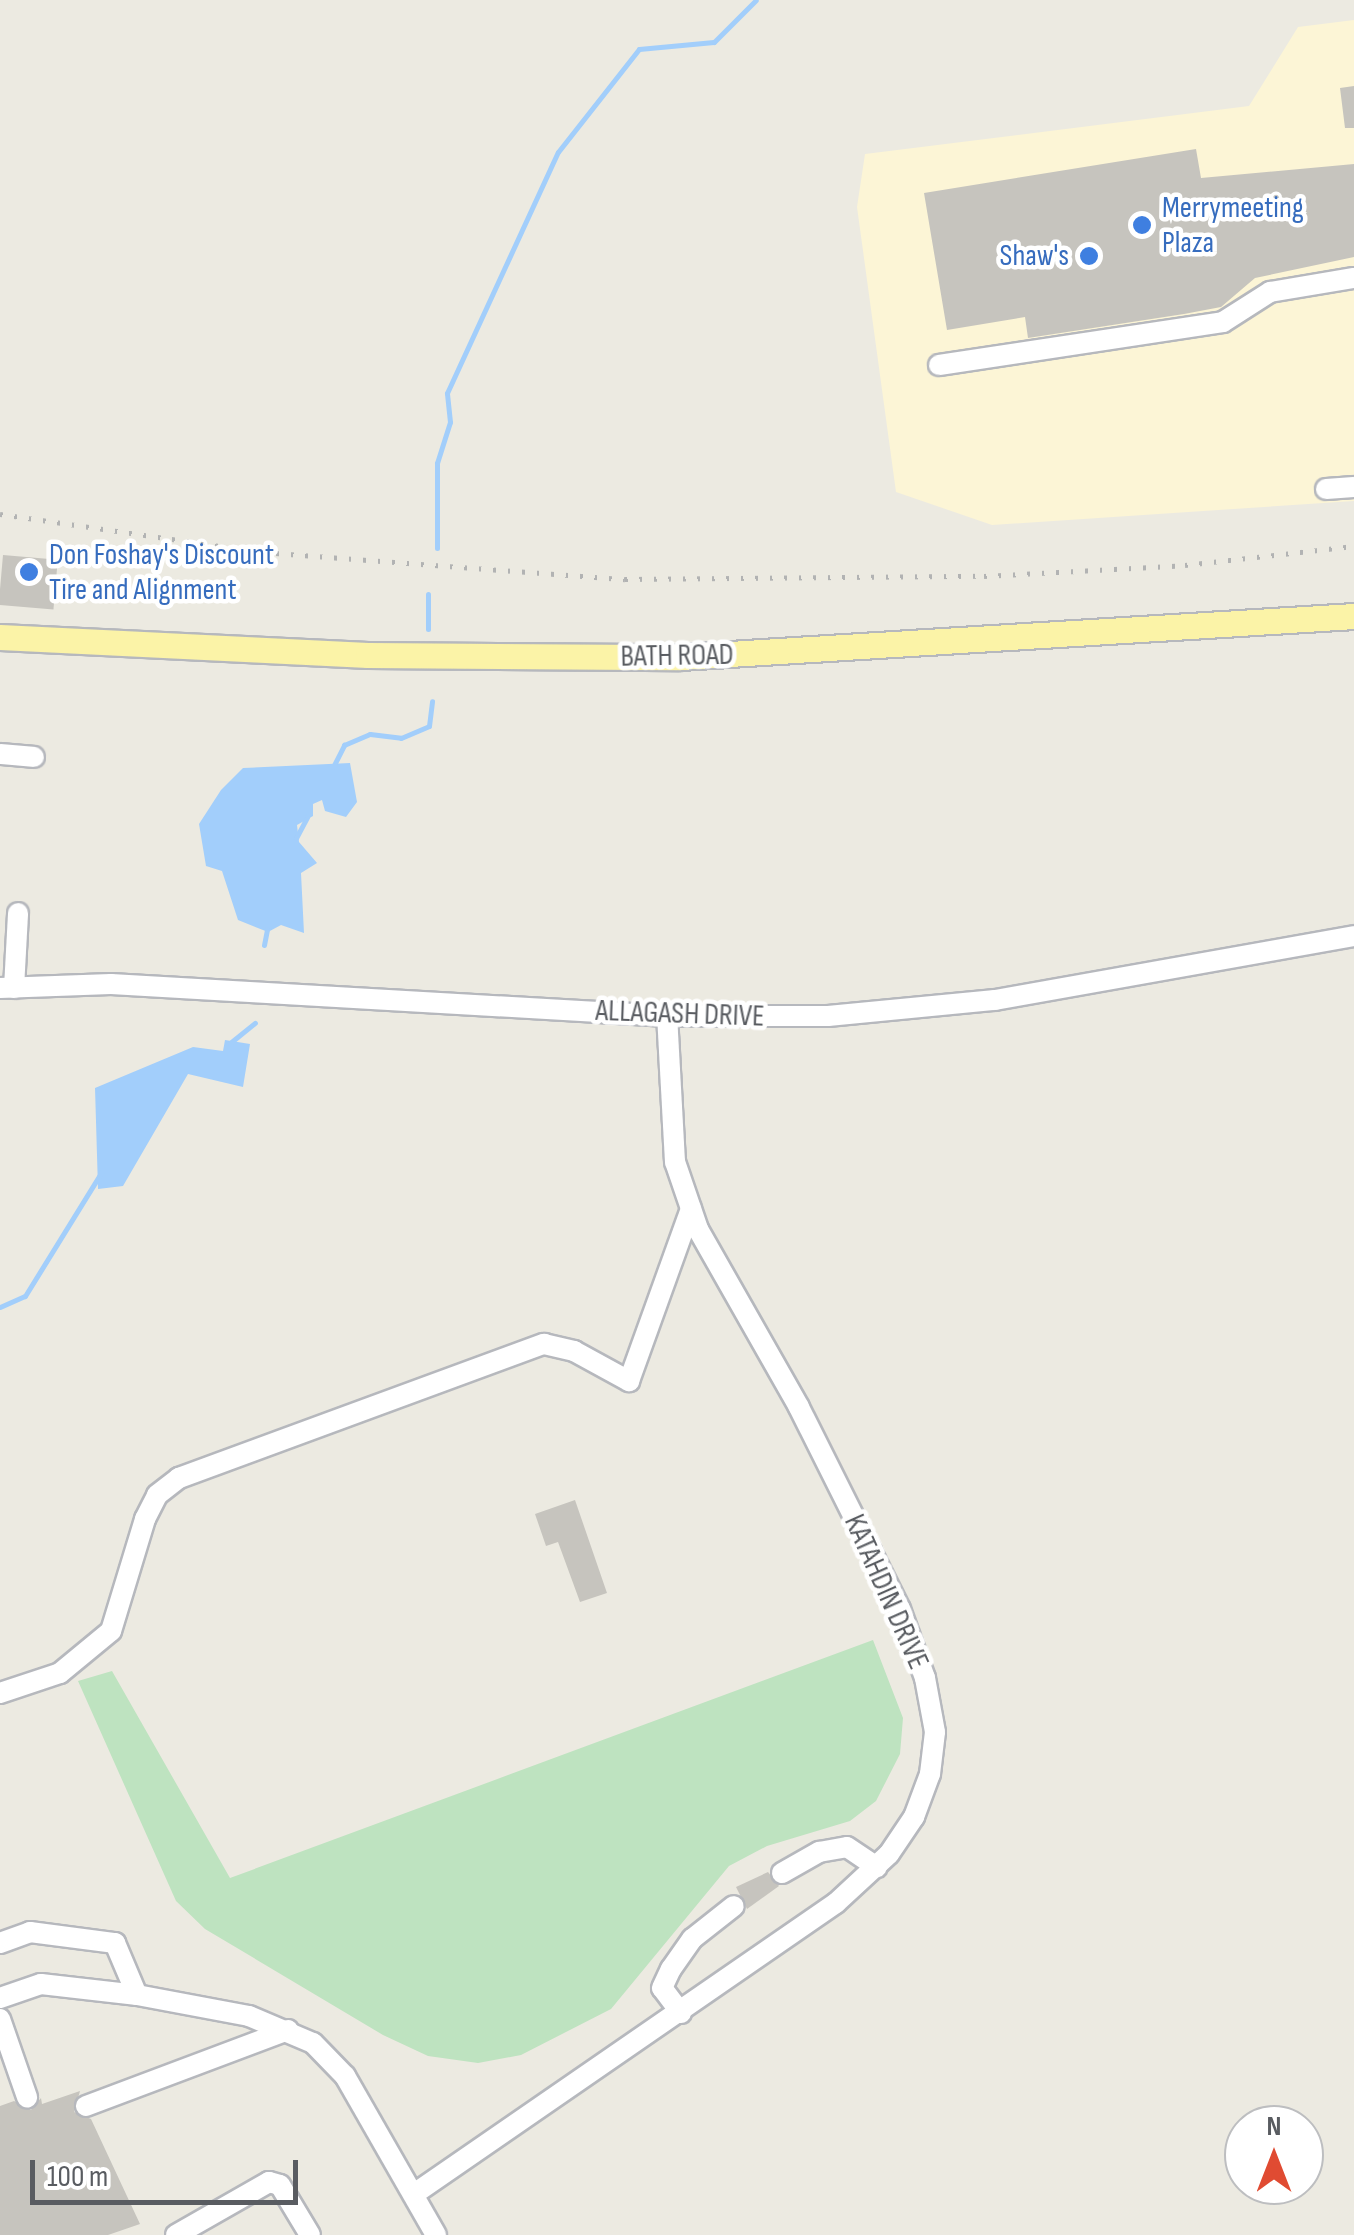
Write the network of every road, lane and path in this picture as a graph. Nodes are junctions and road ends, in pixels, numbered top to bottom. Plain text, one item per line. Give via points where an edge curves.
1 (1354, 278) edge
2 (939, 364) dead end
3 (1354, 487) edge
4 (1326, 489) dead end
5 (1354, 616) edge
6 (0, 636) edge
7 (0, 754) edge
8 (34, 757) dead end
9 (18, 913) dead end
10 (1354, 936) edge
11 (7, 988) edge
12 (666, 1016) junction
13 (691, 1209) junction
14 (0, 1693) edge
15 (877, 1867) junction
16 (782, 1873) dead end
17 (734, 1906) dead end
18 (0, 1943) edge
19 (137, 1995) junction
20 (0, 1998) edge
21 (681, 2013) junction
22 (0, 2019) edge
23 (288, 2030) junction
24 (27, 2096) dead end
25 (86, 2106) dead end
26 (414, 2194) junction
27 (176, 2235) edge
28 (310, 2235) edge
29 (436, 2235) edge

1 - 2 street via 1270,292 1223,322
3 - 4 street
5 - 6 main road, BATH ROAD via 680,657 368,655
7 - 8 street
9 - 11 street
10 - 12 street, ALLAGASH DRIVE via 995,1000 828,1016
11 - 12 street, ALLAGASH DRIVE via 210,988
12 - 13 street, KATAHDIN DRIVE via 675,1162
13 - 14 street via 629,1381 574,1351 544,1344 179,1478 158,1494 144,1520 111,1632 60,1672
13 - 15 street, KATAHDIN DRIVE via 883,1575 925,1678 934,1732 930,1774 914,1817
15 - 16 street via 847,1847 819,1852
15 - 21 street, KATAHDIN DRIVE
17 - 21 street via 692,1939 671,1968 662,1988
18 - 19 street via 30,1932 115,1943
19 - 20 street via 41,1984
19 - 23 street
21 - 26 street, KATAHDIN DRIVE
22 - 24 street
23 - 25 street
23 - 26 street via 313,2043 345,2076
26 - 29 street
27 - 28 street via 270,2182 280,2184

